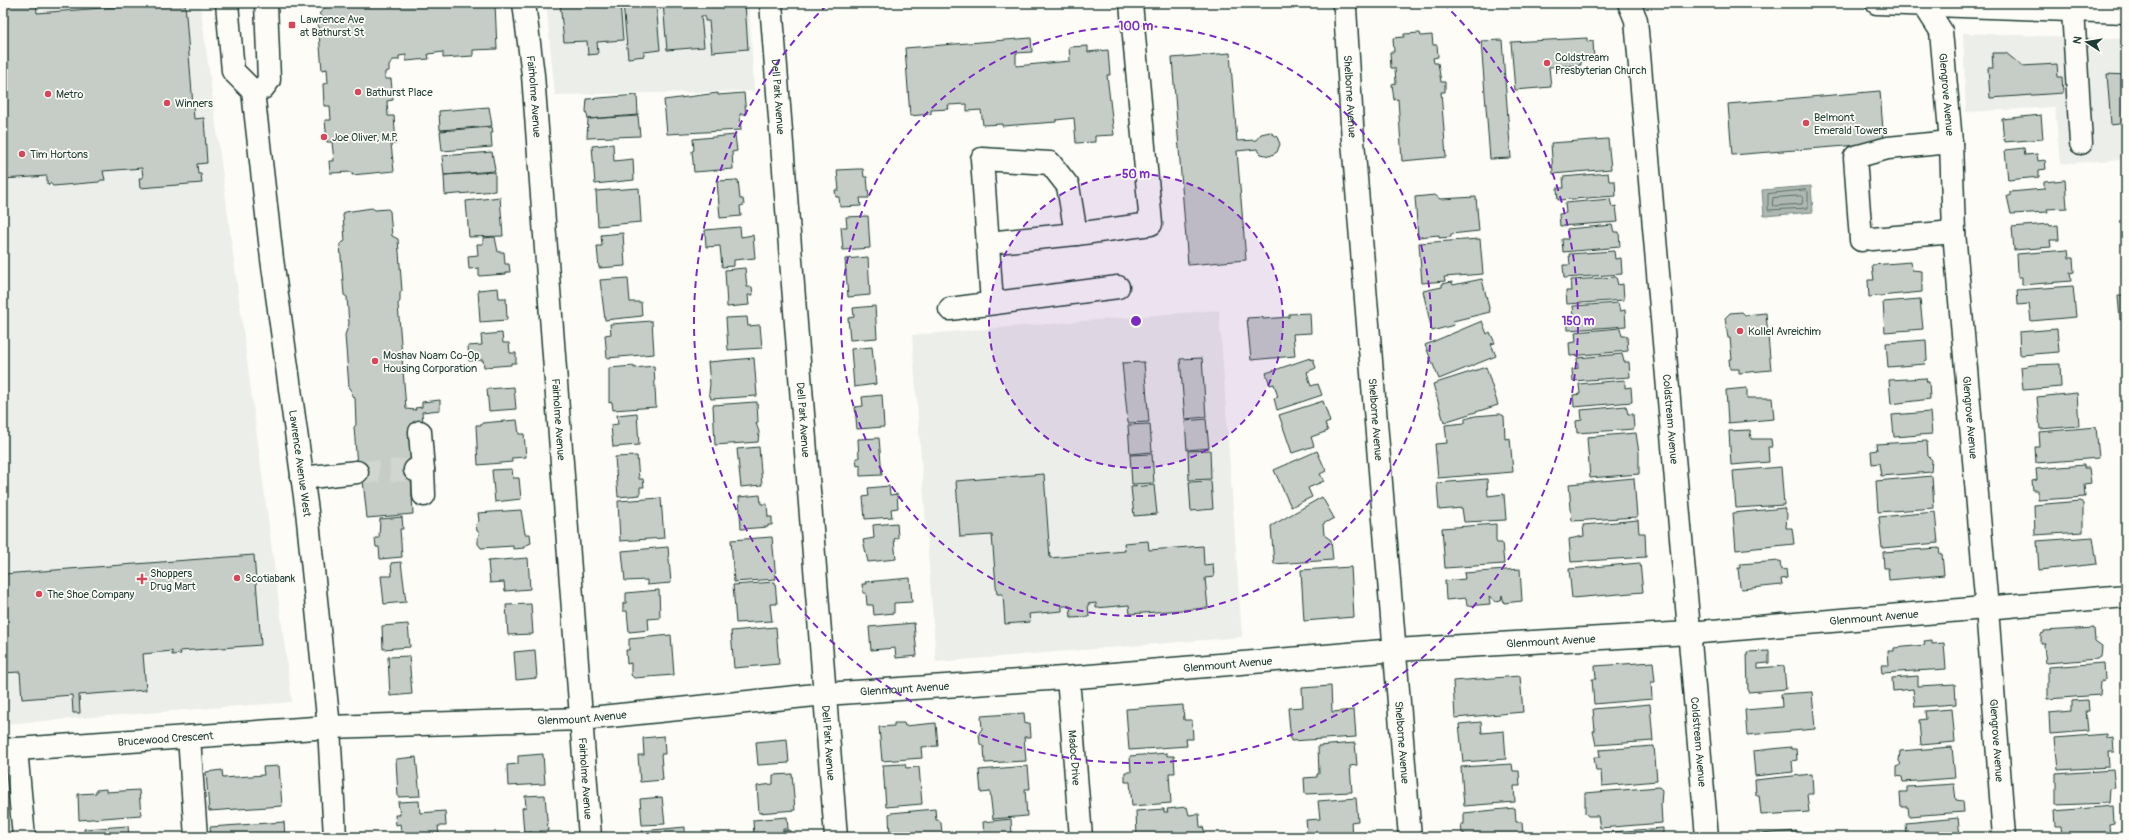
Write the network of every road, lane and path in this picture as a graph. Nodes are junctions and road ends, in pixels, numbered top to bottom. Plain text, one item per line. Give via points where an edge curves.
1 (227, 3) edge
2 (266, 3) edge
3 (524, 3) edge
4 (771, 3) edge
5 (1131, 3) edge
6 (1343, 3) edge
7 (1629, 3) edge
8 (1877, 3) edge
9 (1924, 4) edge
10 (2060, 7) edge
11 (2126, 12) edge
12 (253, 91) junction
13 (1951, 142) junction
14 (2081, 143) dead end
15 (1954, 232) junction
16 (1076, 234) junction
17 (988, 243) junction
18 (1118, 287) dead end
19 (992, 303) junction
20 (950, 309) dead end
21 (420, 432) dead end
22 (357, 472) tunnel mouth
23 (302, 478) junction
24 (424, 495) dead end
25 (2126, 596) edge
26 (1987, 608) junction
27 (1689, 632) junction
28 (1395, 650) junction
29 (1068, 678) junction
30 (825, 694) junction
31 (581, 719) junction
32 (329, 727) junction
33 (188, 737) junction
34 (10, 750) edge
35 (24, 837) edge
36 (196, 837) edge
37 (335, 837) edge
38 (590, 837) edge
39 (836, 837) edge
40 (1080, 837) edge
41 (1410, 837) edge
42 (1707, 837) edge
43 (2004, 837) edge

1 - 12 street via 233,71
2 - 12 street via 269,80 263,88
3 - 31 street, Fairholme Avenue via 533,74
4 - 30 street, Dell Park Avenue
5 - 16 street via 1151,224
6 - 28 street, Shelborne Avenue
7 - 27 street, Coldstream Avenue via 1636,20
8 - 9 street
9 - 10 street
9 - 13 street, Glengrove Avenue via 1940,31
10 - 11 street
10 - 14 street
12 - 23 street, Lawrence Avenue West via 272,259
13 - 15 street, Glengrove Avenue
13 - 15 street via 1888,148 1855,157 1866,240
15 - 26 street, Glengrove Avenue
16 - 17 street
16 - 17 street via 1068,186 1050,163 982,159
17 - 19 street
18 - 19 street
19 - 20 street
21 - 24 street via 419,470
22 - 23 street
23 - 32 street, Lawrence Avenue West
25 - 26 street, Glenmount Avenue
26 - 27 street, Glenmount Avenue
26 - 43 street, Glengrove Avenue
27 - 28 street, Glenmount Avenue
27 - 42 street, Coldstream Avenue
28 - 29 street, Glenmount Avenue
28 - 41 street, Shelborne Avenue
29 - 30 street, Glenmount Avenue
29 - 40 street, Madoc Drive
30 - 31 street, Glenmount Avenue
30 - 39 street, Dell Park Avenue
31 - 32 street, Glenmount Avenue
31 - 38 street, Fairholme Avenue
32 - 33 street, Brucewood Crescent
32 - 37 street, Lawrence Avenue West
33 - 34 street, Brucewood Crescent
33 - 36 street
34 - 35 street

